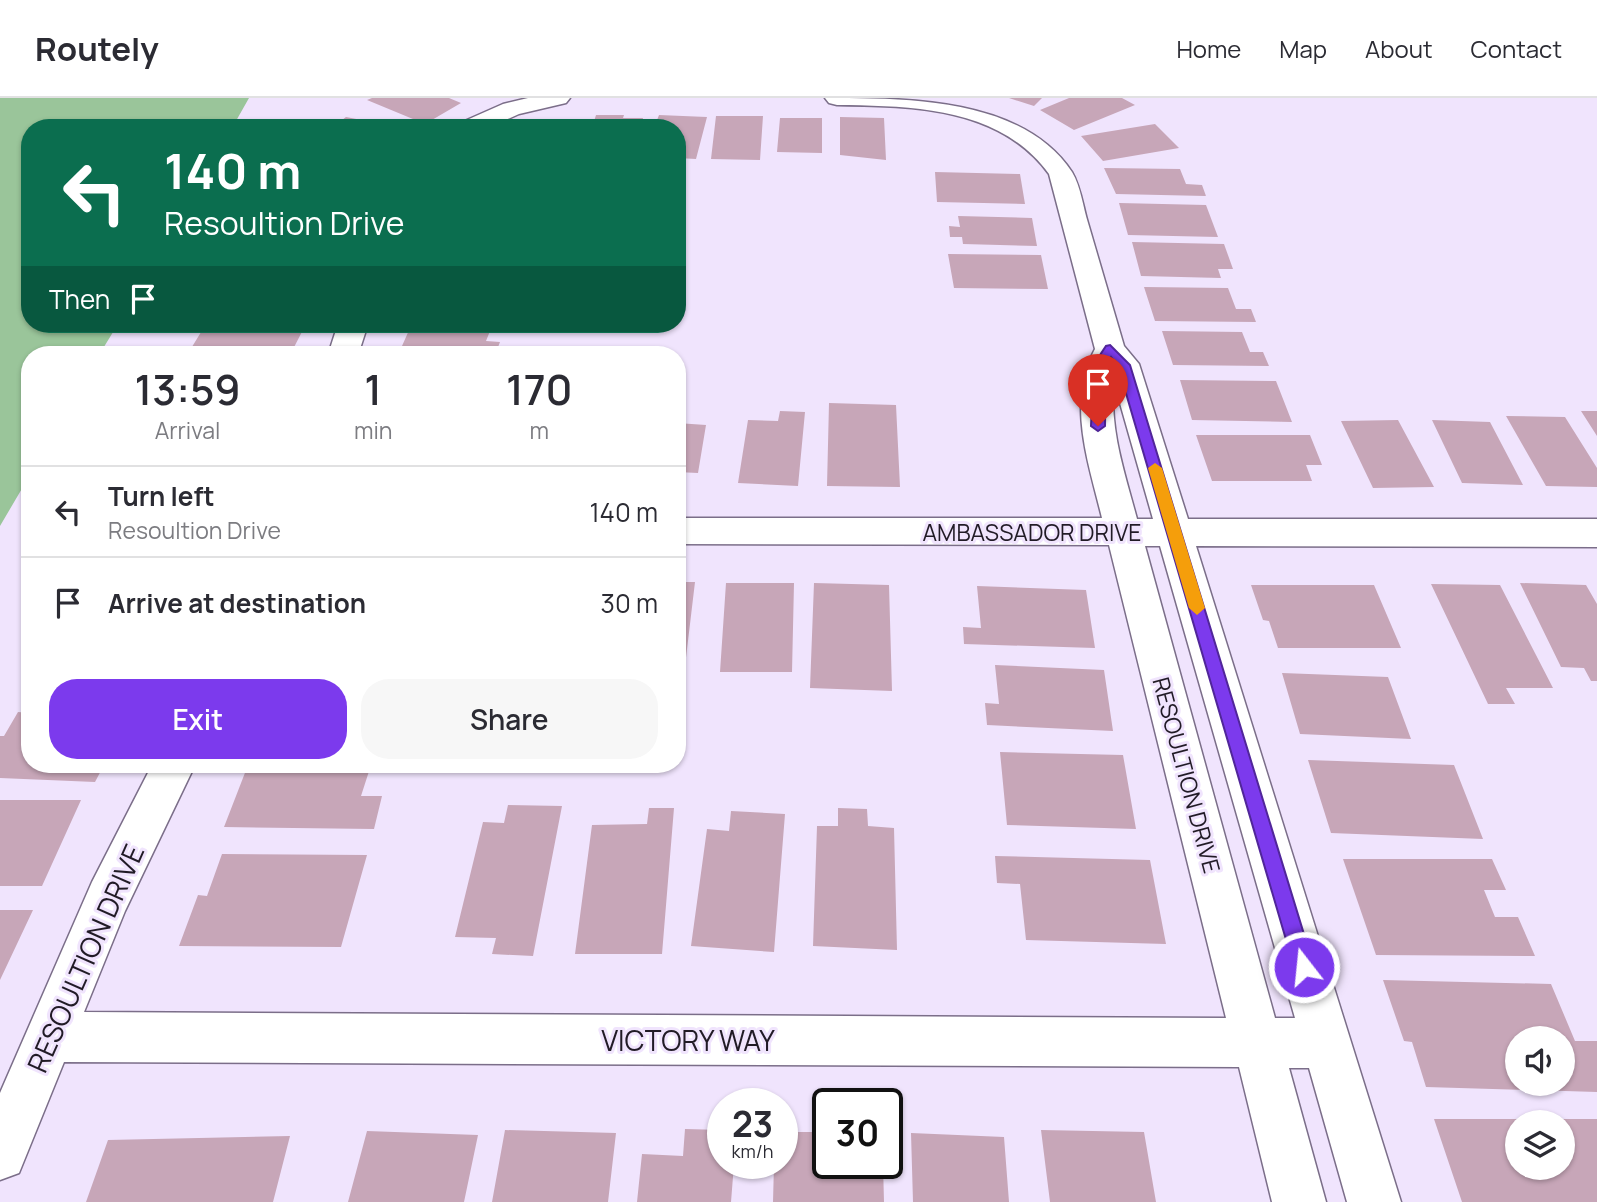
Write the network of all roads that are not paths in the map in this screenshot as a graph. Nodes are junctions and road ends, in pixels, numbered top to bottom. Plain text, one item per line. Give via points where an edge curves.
1 (558, 98) edge
2 (837, 98) edge
3 (488, 119) edge
4 (1110, 349) junction
5 (686, 531) edge
6 (1124, 532) junction
7 (1174, 532) junction
8 (1597, 533) edge
9 (170, 773) edge
10 (49, 1037) junction
11 (1257, 1042) junction
12 (1327, 1043) junction
13 (0, 1154) edge
14 (1299, 1202) edge
15 (1374, 1202) edge

1 - 3 street
2 - 4 street via 898,99 963,109 1013,130 1045,153 1061,174
4 - 6 street, RESOULTION DRIVE via 1100,364 1098,426
4 - 7 street via 1124,365
5 - 6 street, AMBASSADOR DRIVE
6 - 7 street, AMBASSADOR DRIVE
6 - 11 street, RESOULTION DRIVE
7 - 8 street, AMBASSADOR DRIVE
7 - 12 street
9 - 10 street, RESOULTION DRIVE via 108,898
10 - 11 street, VICTORY WAY
10 - 13 street, RESOULTION DRIVE
11 - 12 street, VICTORY WAY
11 - 14 street, RESOULTION DRIVE
12 - 15 street

